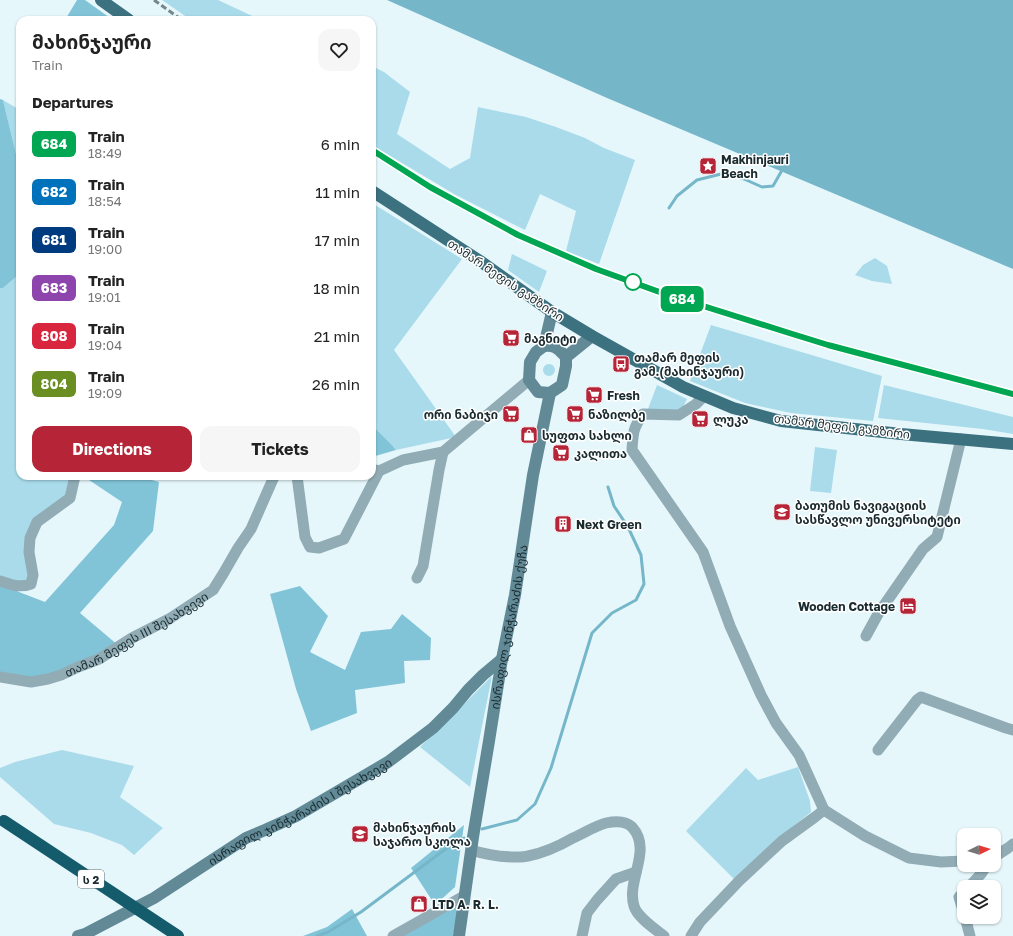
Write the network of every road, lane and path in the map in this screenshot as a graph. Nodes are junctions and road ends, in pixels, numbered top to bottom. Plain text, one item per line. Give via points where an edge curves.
1 (101, 0) edge
2 (123, 16) edge
3 (376, 195) edge
4 (552, 312) junction
5 (592, 336) junction
6 (544, 346) junction
7 (566, 357) junction
8 (529, 380) junction
9 (550, 393) junction
10 (704, 396) junction
11 (961, 439) junction
12 (1013, 444) edge
13 (443, 452) junction
14 (376, 470) edge
15 (75, 480) edge
16 (272, 480) edge
17 (298, 480) edge
18 (371, 480) edge
19 (417, 578) dead end
20 (0, 581) edge
21 (866, 636) dead end
22 (502, 660) junction
23 (0, 677) edge
24 (1013, 730) edge
25 (878, 750) dead end
26 (824, 810) junction
27 (4, 821) dead end
28 (1013, 844) edge
29 (471, 850) junction
30 (1001, 852) edge
31 (957, 861) edge
32 (636, 872) junction
33 (982, 872) edge
34 (975, 880) edge
35 (464, 896) junction
36 (966, 924) edge
37 (78, 936) edge
38 (178, 936) edge
39 (393, 936) edge
40 (458, 936) edge
41 (582, 936) edge
42 (664, 936) edge
43 (691, 936) edge
44 (970, 936) edge

1 - 2 main road
3 - 4 main road, თამარ მეფის გამზირი via 480,261
4 - 5 main road, თამარ მეფის გამზირი
4 - 6 street
5 - 7 street
5 - 10 main road, თამარ მეფის გამზირი
6 - 7 street via 557,347
6 - 8 street via 536,352 530,362
7 - 9 street via 562,385
8 - 9 street via 538,392
8 - 13 street
9 - 22 street, ისრაფილ ჯინჭარაძის ქუჩა via 533,475 515,595
10 - 11 main road, თამარ მეფის გამზირი via 733,408 781,421
10 - 26 street via 679,415 643,414 636,424 632,450 703,552 730,626 762,695 776,723 799,754
11 - 12 main road, თამარ მეფის გამზირი
11 - 21 street via 937,537 922,550
13 - 14 street via 403,460
13 - 19 street via 423,566
15 - 20 street via 70,498 36,522 30,538 29,552 33,575 31,584 23,587
16 - 23 street, თამარ მეფეს III შესახვევი via 251,529 213,590 169,619 99,659 61,675 31,682
17 - 18 street via 305,537 310,547 319,548 344,539
22 - 29 street, ისრაფილ ჯინჭარაძის ქუჩა
22 - 37 street, ისრაფილ ჯინჭარაძის I შესახვევი via 483,675 433,728 388,762 296,816 246,838 154,898
24 - 25 street via 921,697
26 - 31 street via 865,836 909,858
26 - 43 street via 782,841 744,876 700,922
27 - 38 highway, ს 2, bridge
28 - 30 street
29 - 32 street via 487,855 527,857 550,850 604,823 617,820 629,825 636,832 640,845
29 - 35 street, ისრაფილ ჯინჭარაძის ქუჩა
32 - 41 street via 616,879 597,900 587,913
32 - 42 street via 632,897 634,908
33 - 34 street
35 - 39 street
35 - 40 street, ისრაფილ ჯინჭარაძის ქუჩა
36 - 44 street

